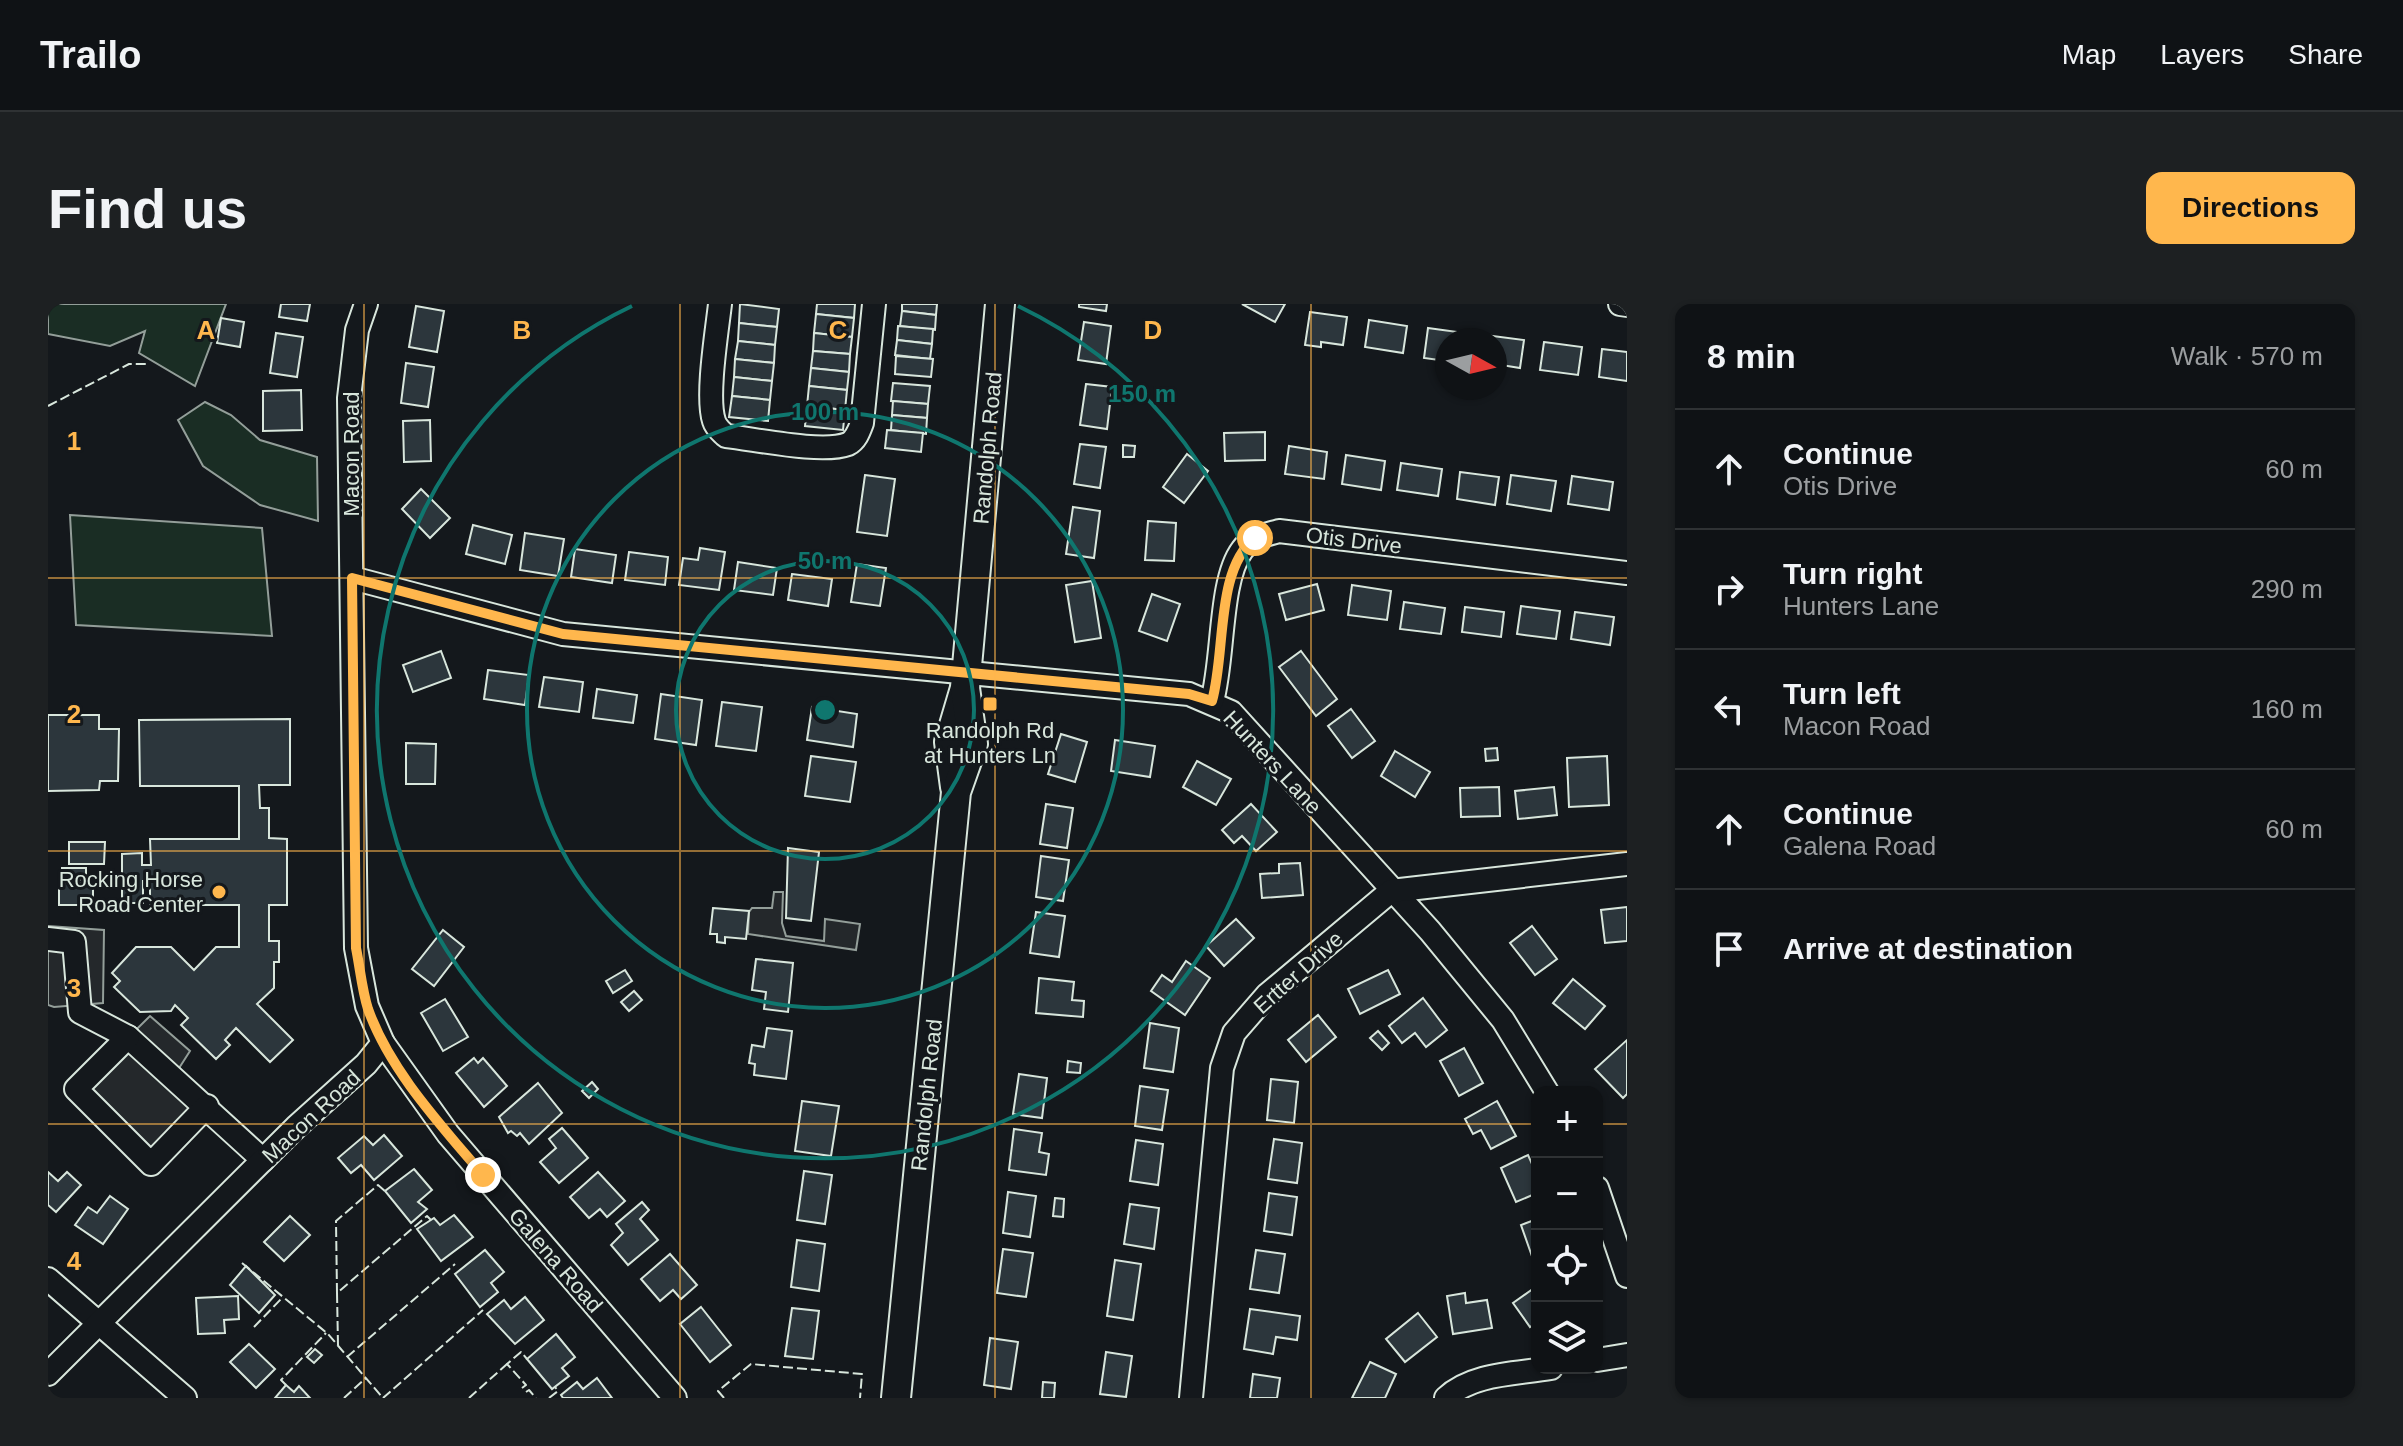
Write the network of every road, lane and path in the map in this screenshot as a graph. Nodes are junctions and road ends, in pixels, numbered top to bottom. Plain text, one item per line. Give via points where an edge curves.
1 (366, 304) edge
2 (720, 304) edge
3 (874, 304) edge
4 (1000, 304) edge
5 (1620, 304) edge
6 (1627, 305) edge
7 (1627, 573) edge
8 (352, 578) junction
9 (966, 679) junction
10 (1212, 701) junction
11 (1627, 864) edge
12 (1391, 891) junction
13 (48, 939) edge
14 (128, 1037) junction
15 (383, 1043) junction
16 (1543, 1086) edge
17 (207, 1106) junction
18 (263, 1160) junction
19 (1603, 1206) edge
20 (1627, 1276) edge
21 (48, 1279) edge
22 (98, 1322) junction
23 (1627, 1355) edge
24 (1603, 1359) edge
25 (1531, 1371) edge
26 (48, 1374) edge
27 (185, 1398) edge
28 (675, 1398) edge
29 (896, 1398) edge
30 (1191, 1398) edge
31 (1446, 1398) edge

1 - 8 street, Macon Road via 357,330 349,398
2 - 3 street via 713,372 717,428 726,436 829,447 848,443 862,423
4 - 9 main road, Randolph Road
5 - 6 street
7 - 10 street, Otis Drive via 1279,531 1255,538 1231,570 1220,674
8 - 9 street, Hunters Lane via 563,634
8 - 15 street, Macon Road via 356,948 367,1006
9 - 10 street, Hunters Lane via 1189,694
9 - 29 main road, Randolph Road via 973,744 956,792
10 - 12 street, Hunters Lane via 1231,712
11 - 12 street
12 - 16 street, Hunters Lane via 1503,1020
12 - 30 street, Ertter Drive via 1267,995 1234,1033 1222,1068
13 - 14 street via 74,942 80,1012
14 - 17 street
14 - 17 street via 76,1089 151,1164
15 - 18 street, Macon Road
15 - 28 street, Galena Road via 448,1134
17 - 18 street
18 - 22 street, Macon Road
19 - 20 street
21 - 22 street
22 - 26 street, Macon Road
22 - 27 street
23 - 24 street
25 - 31 street via 1482,1379 1456,1388

